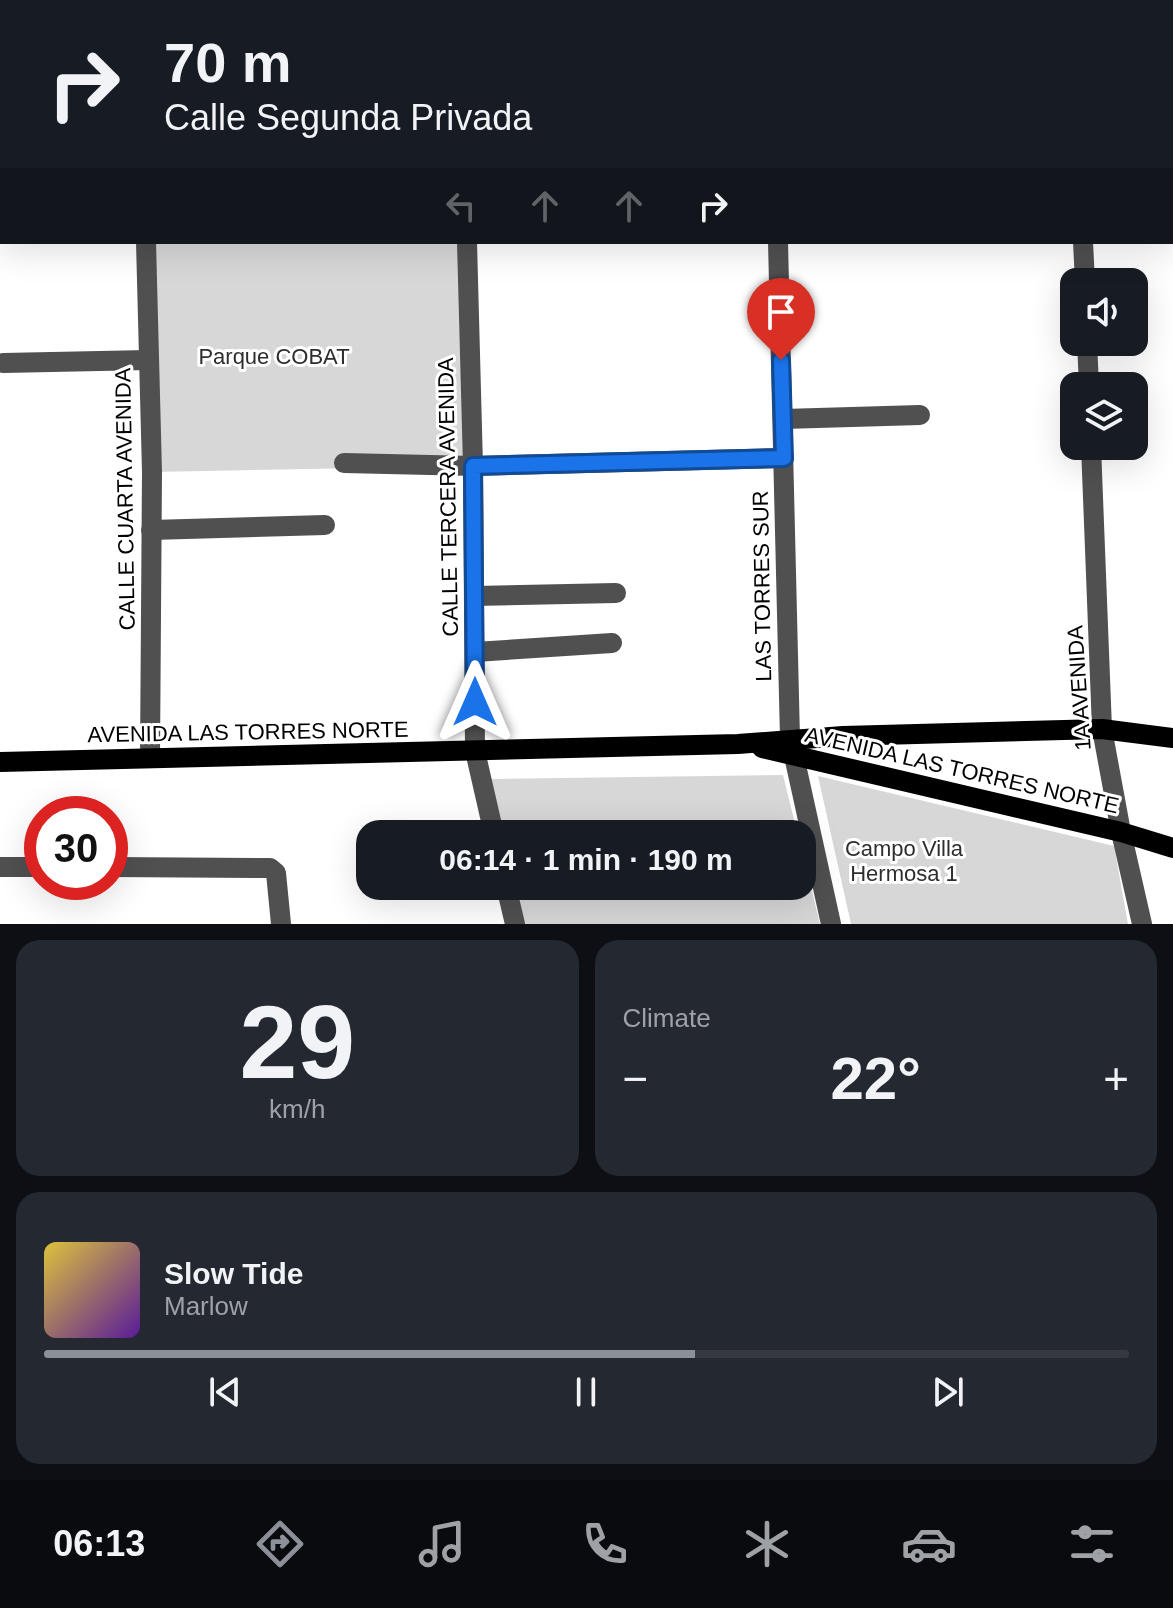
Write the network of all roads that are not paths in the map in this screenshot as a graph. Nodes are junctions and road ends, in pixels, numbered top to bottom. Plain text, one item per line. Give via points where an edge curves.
1 (146, 244) edge
2 (467, 244) edge
3 (778, 244) edge
4 (1083, 244) edge
5 (1084, 268) edge
6 (148, 360) junction
7 (3, 363) dead end
8 (920, 415) dead end
9 (783, 419) junction
10 (784, 458) junction
11 (1092, 460) edge
12 (344, 463) dead end
13 (473, 466) junction
14 (325, 525) dead end
15 (151, 530) junction
16 (616, 593) dead end
17 (474, 596) junction
18 (612, 643) dead end
19 (475, 652) junction
20 (1173, 727) edge
21 (1102, 729) junction
22 (1126, 732) junction
23 (1173, 738) edge
24 (790, 746) junction
25 (475, 751) junction
26 (150, 756) junction
27 (0, 762) edge
28 (491, 820) edge
29 (1121, 832) junction
30 (1173, 848) edge
31 (0, 867) edge
32 (24, 867) edge
33 (128, 867) edge
34 (509, 900) edge
35 (281, 924) edge
36 (515, 924) edge
37 (831, 924) edge
38 (1142, 924) edge

1 - 6 street, CALLE CUARTA AVENIDA
2 - 13 street, CALLE TERCERA AVENIDA
3 - 9 street, LAS TORRES SUR
4 - 5 street
6 - 7 street
6 - 15 street, CALLE CUARTA AVENIDA
8 - 9 street
9 - 10 street, LAS TORRES SUR
10 - 13 street
10 - 24 street, LAS TORRES SUR
11 - 21 street, 1A AVENIDA
12 - 13 street
13 - 17 street, CALLE TERCERA AVENIDA
14 - 15 street
15 - 26 street, CALLE CUARTA AVENIDA
16 - 17 street
17 - 19 street, CALLE TERCERA AVENIDA
18 - 19 street
19 - 25 street, CALLE TERCERA AVENIDA
20 - 22 street
21 - 22 main road
21 - 24 main road
21 - 29 street, 1A AVENIDA
22 - 23 main road
24 - 25 main road, AVENIDA LAS TORRES NORTE
24 - 29 main road, AVENIDA LAS TORRES NORTE
24 - 37 street, LAS TORRES SUR
25 - 26 main road, AVENIDA LAS TORRES NORTE
25 - 28 street, CALLE TERCERA AVENIDA
26 - 27 main road, AVENIDA LAS TORRES NORTE
29 - 30 main road, AVENIDA LAS TORRES NORTE
29 - 38 street, 1A AVENIDA
31 - 32 street
33 - 35 street via 270,868 276,873
34 - 36 street

